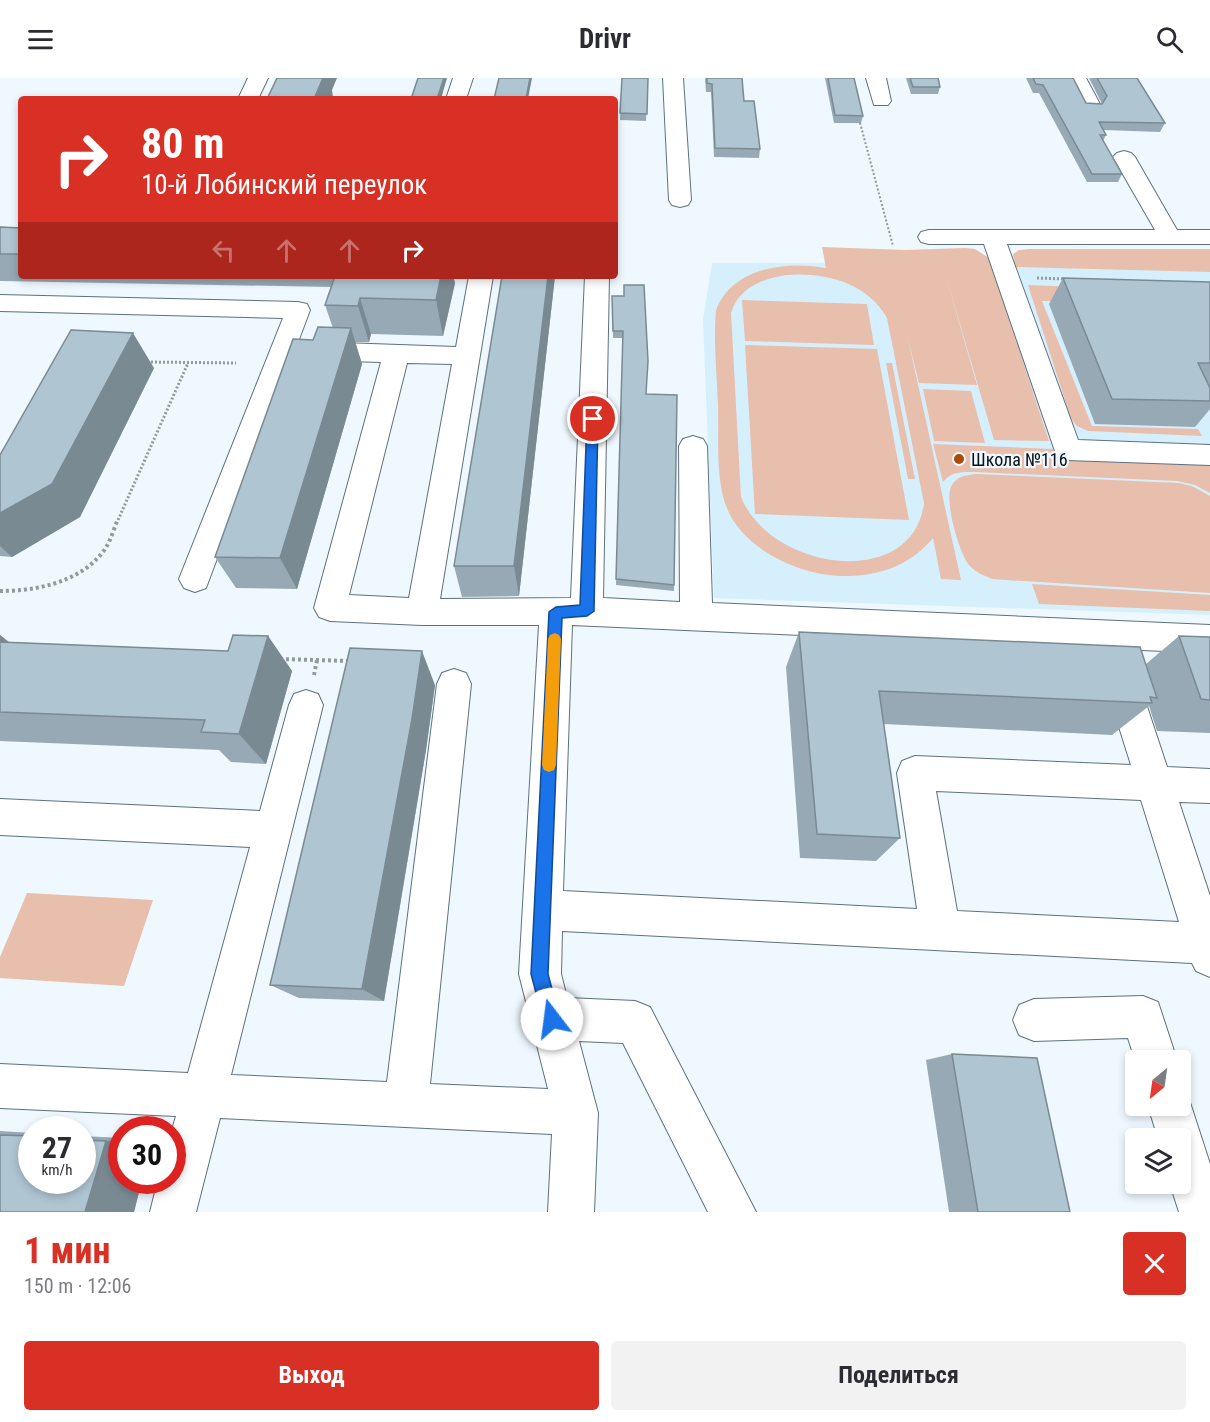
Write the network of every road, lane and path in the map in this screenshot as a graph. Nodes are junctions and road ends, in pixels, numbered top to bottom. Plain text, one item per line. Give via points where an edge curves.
1 (258, 78) edge
2 (463, 78) edge
3 (673, 78) edge
4 (876, 78) edge
5 (1076, 78) edge
6 (249, 96) edge
7 (457, 96) edge
8 (881, 102) joint
9 (1090, 106) edge
10 (1124, 157) dead end
11 (680, 200) dead end
12 (929, 237) dead end
13 (993, 237) junction
14 (1170, 237) junction
15 (1210, 237) edge
16 (893, 246) dead end
17 (1008, 278) junction
18 (480, 279) edge
19 (597, 279) edge
20 (1067, 279) edge
21 (0, 303) edge
22 (87, 304) junction
23 (70, 333) edge
24 (283, 350) junction
25 (396, 354) junction
26 (465, 356) junction
27 (144, 362) dead end
28 (188, 363) junction
29 (236, 363) dead end
30 (693, 446) dead end
31 (1210, 455) edge
32 (195, 579) dead end
33 (0, 591) edge
34 (571, 611) junction
35 (422, 612) junction
36 (696, 616) junction
37 (1106, 634) junction
38 (1210, 639) edge
39 (270, 659) edge
40 (352, 661) edge
41 (454, 684) dead end
42 (306, 705) dead end
43 (1155, 784) junction
44 (1210, 786) edge
45 (0, 817) edge
46 (273, 830) junction
47 (543, 910) junction
48 (940, 931) junction
49 (1208, 951) edge
50 (552, 1019) junction
51 (1034, 1020) dead end
52 (1153, 1050) edge
53 (0, 1086) edge
54 (202, 1096) junction
55 (406, 1105) junction
56 (576, 1113) junction
57 (1191, 1176) edge
58 (173, 1212) edge
59 (571, 1212) edge
60 (733, 1212) edge
61 (1202, 1212) edge

1 - 6 street
2 - 7 street
3 - 11 street
4 - 8 street
5 - 9 street
8 - 16 path via 856,107
10 - 14 street
12 - 13 street
13 - 14 street
13 - 17 street
14 - 15 street
17 - 20 path
17 - 31 street via 1067,450
18 - 26 street
19 - 34 street
21 - 22 street
22 - 23 street
22 - 24 street via 298,310
24 - 25 street
24 - 32 street
25 - 26 street
25 - 35 street via 330,608
26 - 35 street
27 - 28 path
28 - 29 path
28 - 33 path via 105,549 86,568 56,584
30 - 36 street
34 - 35 street
34 - 36 street
34 - 47 street
36 - 37 street
37 - 38 street
37 - 43 street
39 - 40 path
41 - 55 street
42 - 46 street
43 - 44 street
43 - 48 street via 915,773
43 - 49 street
45 - 46 street
46 - 54 street
47 - 48 street
47 - 50 street via 540,974
48 - 49 street
50 - 56 street
50 - 60 street via 635,1022
51 - 52 street via 1143,1017
53 - 54 street
54 - 55 street
54 - 58 street
55 - 56 street
56 - 59 street
57 - 61 street

